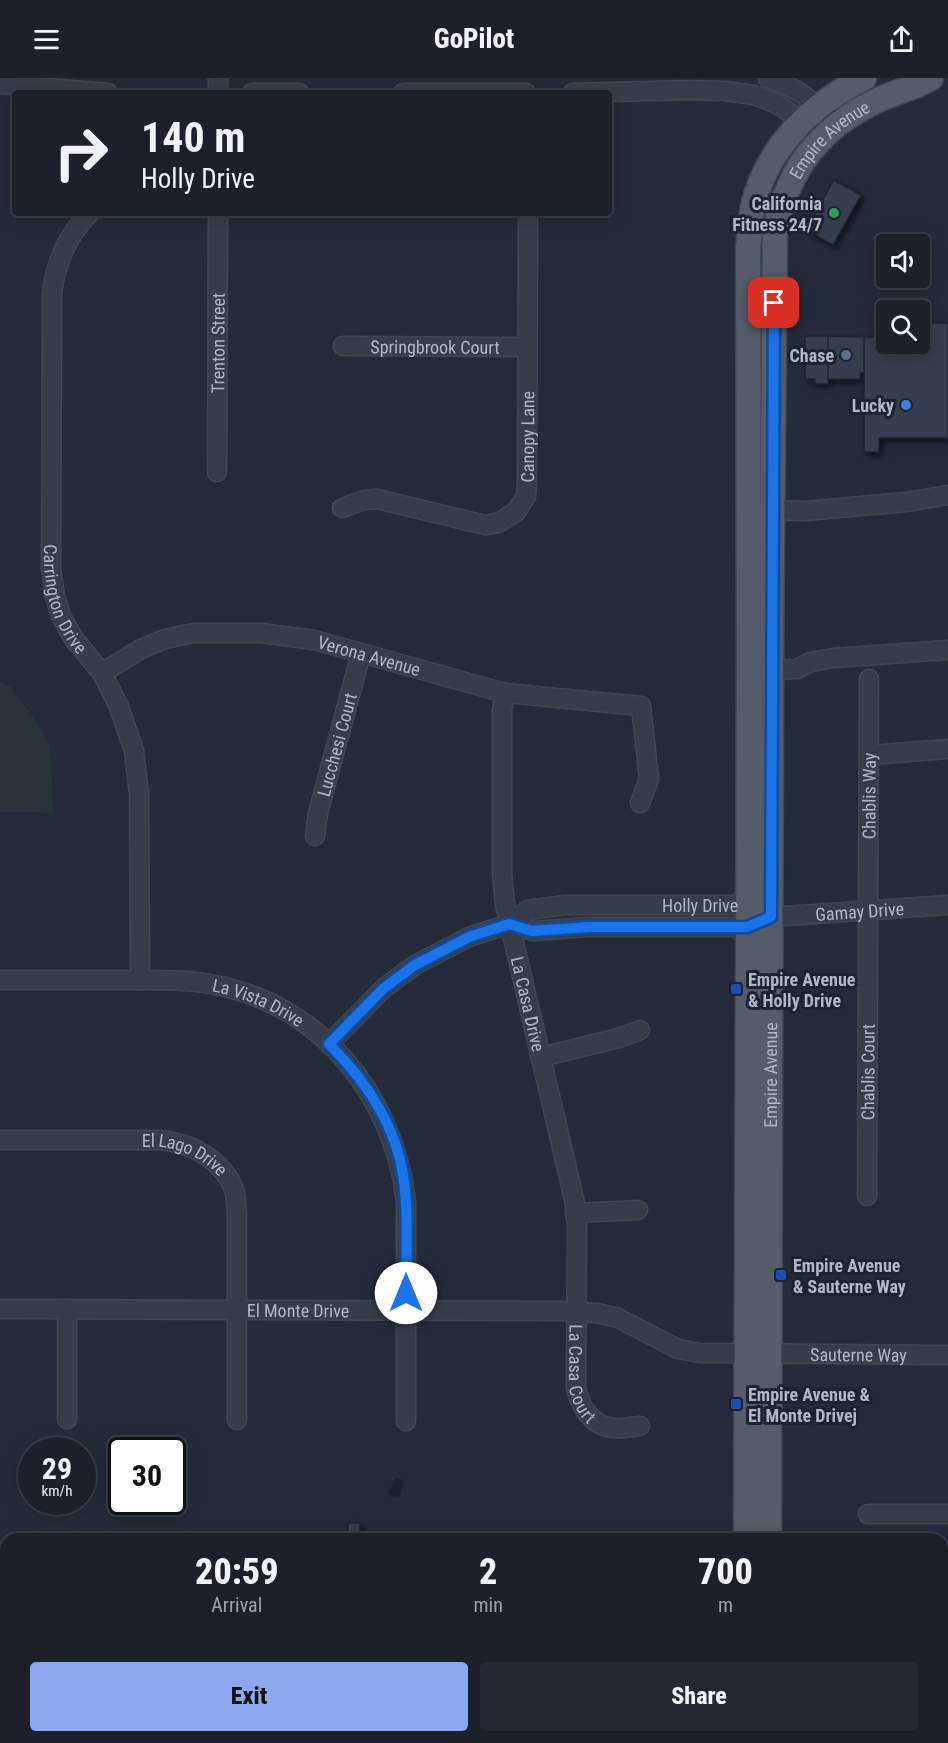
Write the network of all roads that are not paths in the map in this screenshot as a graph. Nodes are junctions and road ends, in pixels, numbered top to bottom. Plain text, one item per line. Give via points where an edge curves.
1 (768, 78) edge
2 (864, 78) edge
3 (931, 78) edge
4 (0, 84) edge
5 (72, 90) edge
6 (612, 93) edge
7 (810, 112) junction
8 (831, 130) junction
9 (81, 216) edge
10 (218, 216) edge
11 (528, 216) edge
12 (343, 346) dead end
13 (527, 346) junction
14 (217, 472) dead end
15 (948, 495) edge
16 (342, 508) dead end
17 (772, 510) junction
18 (749, 583) junction
19 (948, 650) edge
20 (361, 654) junction
21 (771, 664) junction
22 (102, 673) junction
23 (869, 679) dead end
24 (505, 693) junction
25 (948, 749) edge
26 (869, 755) junction
27 (640, 803) dead end
28 (315, 836) dead end
29 (948, 905) edge
30 (868, 912) junction
31 (747, 916) junction
32 (771, 917) junction
33 (509, 924) junction
34 (0, 980) edge
35 (140, 980) junction
36 (640, 1030) dead end
37 (329, 1044) junction
38 (541, 1057) junction
39 (0, 1140) edge
40 (867, 1197) dead end
41 (638, 1210) dead end
42 (576, 1213) junction
43 (0, 1308) edge
44 (67, 1309) junction
45 (237, 1310) junction
46 (406, 1311) junction
47 (575, 1311) junction
48 (757, 1354) junction
49 (948, 1355) edge
50 (67, 1419) dead end
51 (237, 1420) dead end
52 (406, 1421) dead end
53 (640, 1426) dead end
54 (868, 1514) dead end
55 (948, 1514) edge
56 (746, 1533) edge
57 (769, 1533) edge

1 - 7 street via 798,90
2 - 7 main road, Empire Avenue
3 - 8 main road, Empire Avenue via 875,101
4 - 5 street
6 - 7 street via 725,92 754,95
7 - 8 street
7 - 18 main road, Empire Avenue via 772,160 751,216
8 - 17 main road, Empire Avenue via 807,153 781,204 775,228
9 - 22 street, Carrington Drive via 63,248 52,293 51,568 61,616
10 - 14 street, Trenton Street
11 - 13 street, Canopy Lane
12 - 13 street, Springbrook Court
13 - 16 street, Canopy Lane via 528,484 516,512 485,525 377,499
15 - 17 street via 805,511
17 - 21 main road, Empire Avenue
18 - 21 main road via 757,612 757,660
18 - 31 main road, Empire Avenue
19 - 21 street via 810,662 797,669
20 - 22 street, Verona Avenue via 288,636 194,633 141,649
20 - 24 street, Verona Avenue
20 - 28 street, Lucchesi Court
21 - 32 main road, Empire Avenue
22 - 35 street, Carrington Drive via 127,728 137,771
23 - 26 street, Chablis Way
24 - 27 street, Verona Avenue via 642,706 649,780
24 - 33 street, La Casa Drive via 502,874
25 - 26 street
26 - 30 street, Chablis Way
29 - 30 street, Gamay Drive
30 - 32 street, Gamay Drive
30 - 40 street, Chablis Court
31 - 32 street, Holly Drive
31 - 33 street, Holly Drive via 565,905 528,910
31 - 48 main road, Empire Avenue
32 - 48 main road, Empire Avenue
33 - 37 street, Holly Drive via 469,937 415,965 384,988
33 - 38 street, La Casa Drive
34 - 35 street, La Vista Drive
35 - 37 street, La Vista Drive via 185,981 240,992 293,1016
36 - 38 street
37 - 46 street, La Vista Drive via 365,1084 394,1144 406,1201
38 - 42 street, La Casa Drive
39 - 45 street, El Lago Drive via 162,1140 198,1149 213,1161 235,1192
41 - 42 street
42 - 47 street, La Casa Drive
43 - 44 street, El Monte Drive
44 - 45 street, El Monte Drive
44 - 50 street
45 - 46 street, El Monte Drive
45 - 51 street, El Lago Drive
46 - 47 street, El Monte Drive
46 - 52 street, La Vista Drive
47 - 48 street, El Monte Drive via 618,1318 678,1349
47 - 53 street, La Casa Court via 579,1402 596,1422 612,1428
48 - 49 street, Sauterne Way
48 - 56 main road, Empire Avenue
48 - 57 main road, Empire Avenue
54 - 55 street

